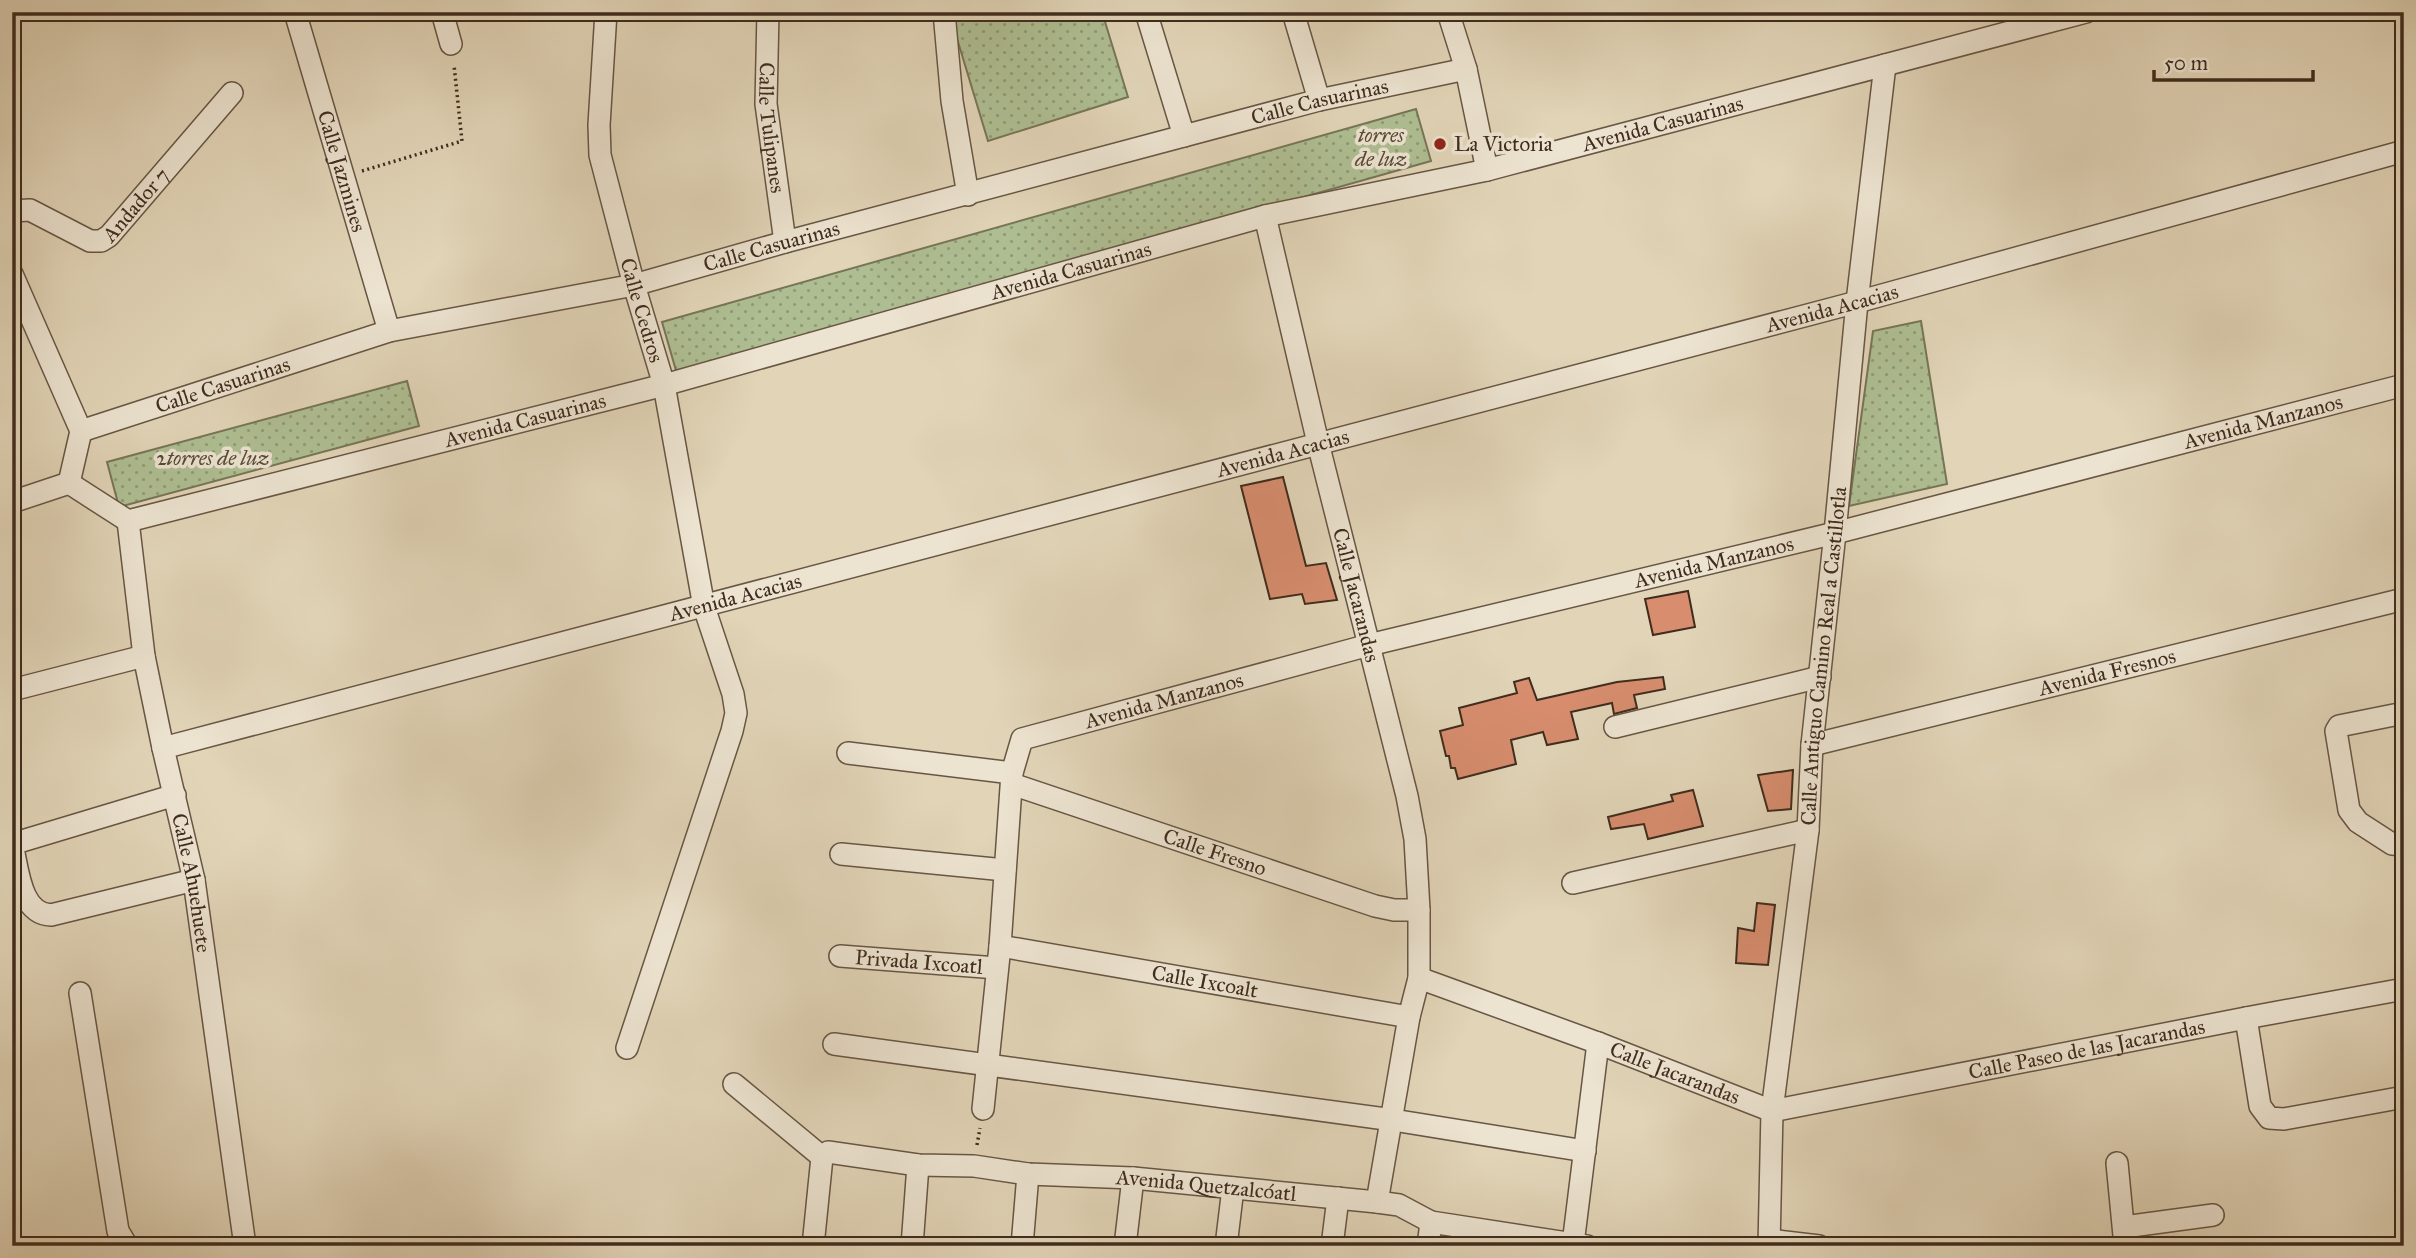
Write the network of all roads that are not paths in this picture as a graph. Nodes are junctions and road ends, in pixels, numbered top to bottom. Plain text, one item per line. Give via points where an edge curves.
1 (295, 12) edge
2 (442, 12) edge
3 (606, 12) edge
4 (768, 12) edge
5 (944, 12) edge
6 (1146, 12) edge
7 (1293, 12) edge
8 (1448, 12) edge
9 (2086, 12) edge
10 (451, 44) road end
11 (1885, 65) junction
12 (1466, 69) junction
13 (232, 93) dead end
14 (1319, 100) junction
15 (1184, 136) junction
16 (2404, 151) edge
17 (1487, 170) junction
18 (968, 195) junction
19 (12, 211) edge
20 (1265, 216) junction
21 (785, 242) junction
22 (12, 274) edge
23 (634, 285) junction
24 (1857, 302) junction
25 (389, 331) junction
26 (2404, 385) edge
27 (664, 386) junction
28 (81, 431) junction
29 (1318, 443) junction
30 (69, 483) junction
31 (12, 502) edge
32 (128, 521) junction
33 (1835, 534) junction
34 (2404, 599) edge
35 (704, 607) junction
36 (1369, 645) junction
37 (144, 656) junction
38 (1820, 677) junction
39 (12, 690) edge
40 (2404, 713) edge
41 (1615, 727) dead end
42 (1812, 745) junction
43 (163, 748) junction
44 (848, 753) dead end
45 (1012, 778) junction
46 (175, 795) junction
47 (1808, 830) junction
48 (2404, 845) edge
49 (841, 854) dead end
50 (1005, 870) junction
51 (194, 880) junction
52 (1573, 883) dead end
53 (1419, 910) junction
54 (1000, 946) junction
55 (840, 956) dead end
56 (997, 968) junction
57 (1419, 978) junction
58 (2404, 989) edge
59 (79, 993) dead end
60 (1409, 1017) junction
61 (2246, 1018) junction
62 (1598, 1043) junction
63 (834, 1044) dead end
64 (627, 1048) dead end
65 (987, 1064) junction
66 (734, 1084) dead end
67 (2404, 1097) edge
68 (983, 1108) road end
69 (1772, 1111) junction
70 (1392, 1120) junction
71 (1585, 1151) junction
72 (822, 1157) junction
73 (2117, 1163) dead end
74 (918, 1165) junction
75 (1028, 1174) junction
76 (1133, 1178) junction
77 (1233, 1188) junction
78 (1338, 1198) junction
79 (1377, 1202) junction
80 (2213, 1215) dead end
81 (1431, 1222) junction
82 (2124, 1236) edge
83 (1534, 1242) edge
84 (1769, 1243) edge
85 (1580, 1245) edge
86 (127, 1246) edge
87 (245, 1246) edge
88 (813, 1246) edge
89 (912, 1246) edge
90 (1022, 1246) edge
91 (1125, 1246) edge
92 (1226, 1246) edge
93 (1332, 1246) edge
94 (1428, 1246) edge
95 (1819, 1246) edge

1 - 25 street, Calle Jazmines
2 - 10 street
3 - 23 street, Calle Cedros via 600,155
4 - 21 street, Calle Tulipanes via 766,104
5 - 18 street via 952,101
6 - 15 street
7 - 14 street
8 - 12 street
9 - 11 street, Avenida Casuarinas
11 - 17 street, Avenida Casuarinas
11 - 24 street, Calle Antiguo Camino Real a Castillotla
12 - 14 street, Calle Casuarinas
12 - 17 street
13 - 19 street, Andador 7 via 101,241 90,241 30,209
14 - 15 street, Calle Casuarinas
15 - 18 street, Calle Casuarinas
16 - 24 street, Avenida Acacias
17 - 20 street, Avenida Casuarinas
18 - 21 street, Calle Casuarinas
20 - 27 street, Avenida Casuarinas
20 - 29 street, Calle Jacarandas
21 - 23 street, Calle Casuarinas
22 - 28 street
23 - 25 street, Calle Casuarinas
23 - 27 street, Calle Cedros
24 - 29 street, Avenida Acacias
24 - 33 street, Calle Antiguo Camino Real a Castillotla
25 - 28 street, Calle Casuarinas
26 - 33 street, Avenida Manzanos
27 - 32 street, Avenida Casuarinas
27 - 35 street, Calle Cedros
28 - 30 street
29 - 35 street, Avenida Acacias
29 - 36 street, Calle Jacarandas
30 - 31 street
30 - 32 street
32 - 37 street, Calle Ahuehuete
33 - 36 street, Avenida Manzanos
33 - 38 street, Calle Antiguo Camino Real a Castillotla
34 - 42 street, Avenida Fresnos
35 - 43 street, Avenida Acacias
35 - 64 street, Calle Cedros via 736,713
36 - 45 street, Avenida Manzanos via 1022,739
36 - 53 street, Calle Jacarandas via 1407,796
37 - 39 street
37 - 43 street, Calle Ahuehuete
38 - 41 street
38 - 42 street, Calle Antiguo Camino Real a Castillotla
40 - 48 street via 2339,726 2336,731 2349,810 2358,822 2392,844
42 - 47 street, Calle Antiguo Camino Real a Castillotla
43 - 46 street, Calle Ahuehuete
44 - 45 street, Calle Fresno
45 - 50 street
45 - 53 street, Calle Fresno via 1375,906
46 - 51 street, Calle Ahuehuete
46 - 51 street via 12,844 29,903 43,915
47 - 52 street
47 - 69 street, Calle Antiguo Camino Real a Castillotla
49 - 50 street
50 - 54 street
51 - 87 street, Calle Ahuehuete
53 - 57 street, Calle Jacarandas
54 - 56 street
54 - 60 street, Calle Ixcoalt
55 - 56 street, Privada Ixcoatl
56 - 65 street
57 - 60 street, Calle Jacarandas
57 - 62 street, Calle Jacarandas
58 - 61 street, Calle Paseo de las Jacarandas
59 - 86 street via 118,1231
60 - 70 street, Calle Jacarandas
61 - 67 street via 2260,1106 2269,1118
61 - 69 street, Calle Paseo de las Jacarandas
62 - 69 street, Calle Jacarandas
62 - 71 street
63 - 65 street
65 - 68 street
65 - 70 street
66 - 72 street
69 - 84 street, Calle Antiguo Camino Real a Castillotla
70 - 71 street
70 - 79 street, Calle Jacarandas
71 - 85 street
72 - 74 street, Avenida Quetzalcóatl via 828,1152
72 - 88 street
73 - 82 street
74 - 75 street, Avenida Quetzalcóatl via 974,1166
74 - 89 street
75 - 76 street, Avenida Quetzalcóatl
75 - 90 street
76 - 77 street, Avenida Quetzalcóatl
76 - 91 street
77 - 78 street, Avenida Quetzalcóatl
77 - 92 street
78 - 79 street, Avenida Quetzalcóatl
78 - 93 street
79 - 81 street, Avenida Quetzalcóatl via 1399,1205
80 - 82 street
81 - 83 street, Avenida Quetzalcóatl
81 - 94 street
83 - 85 street, Avenida Quetzalcóatl
84 - 95 street

